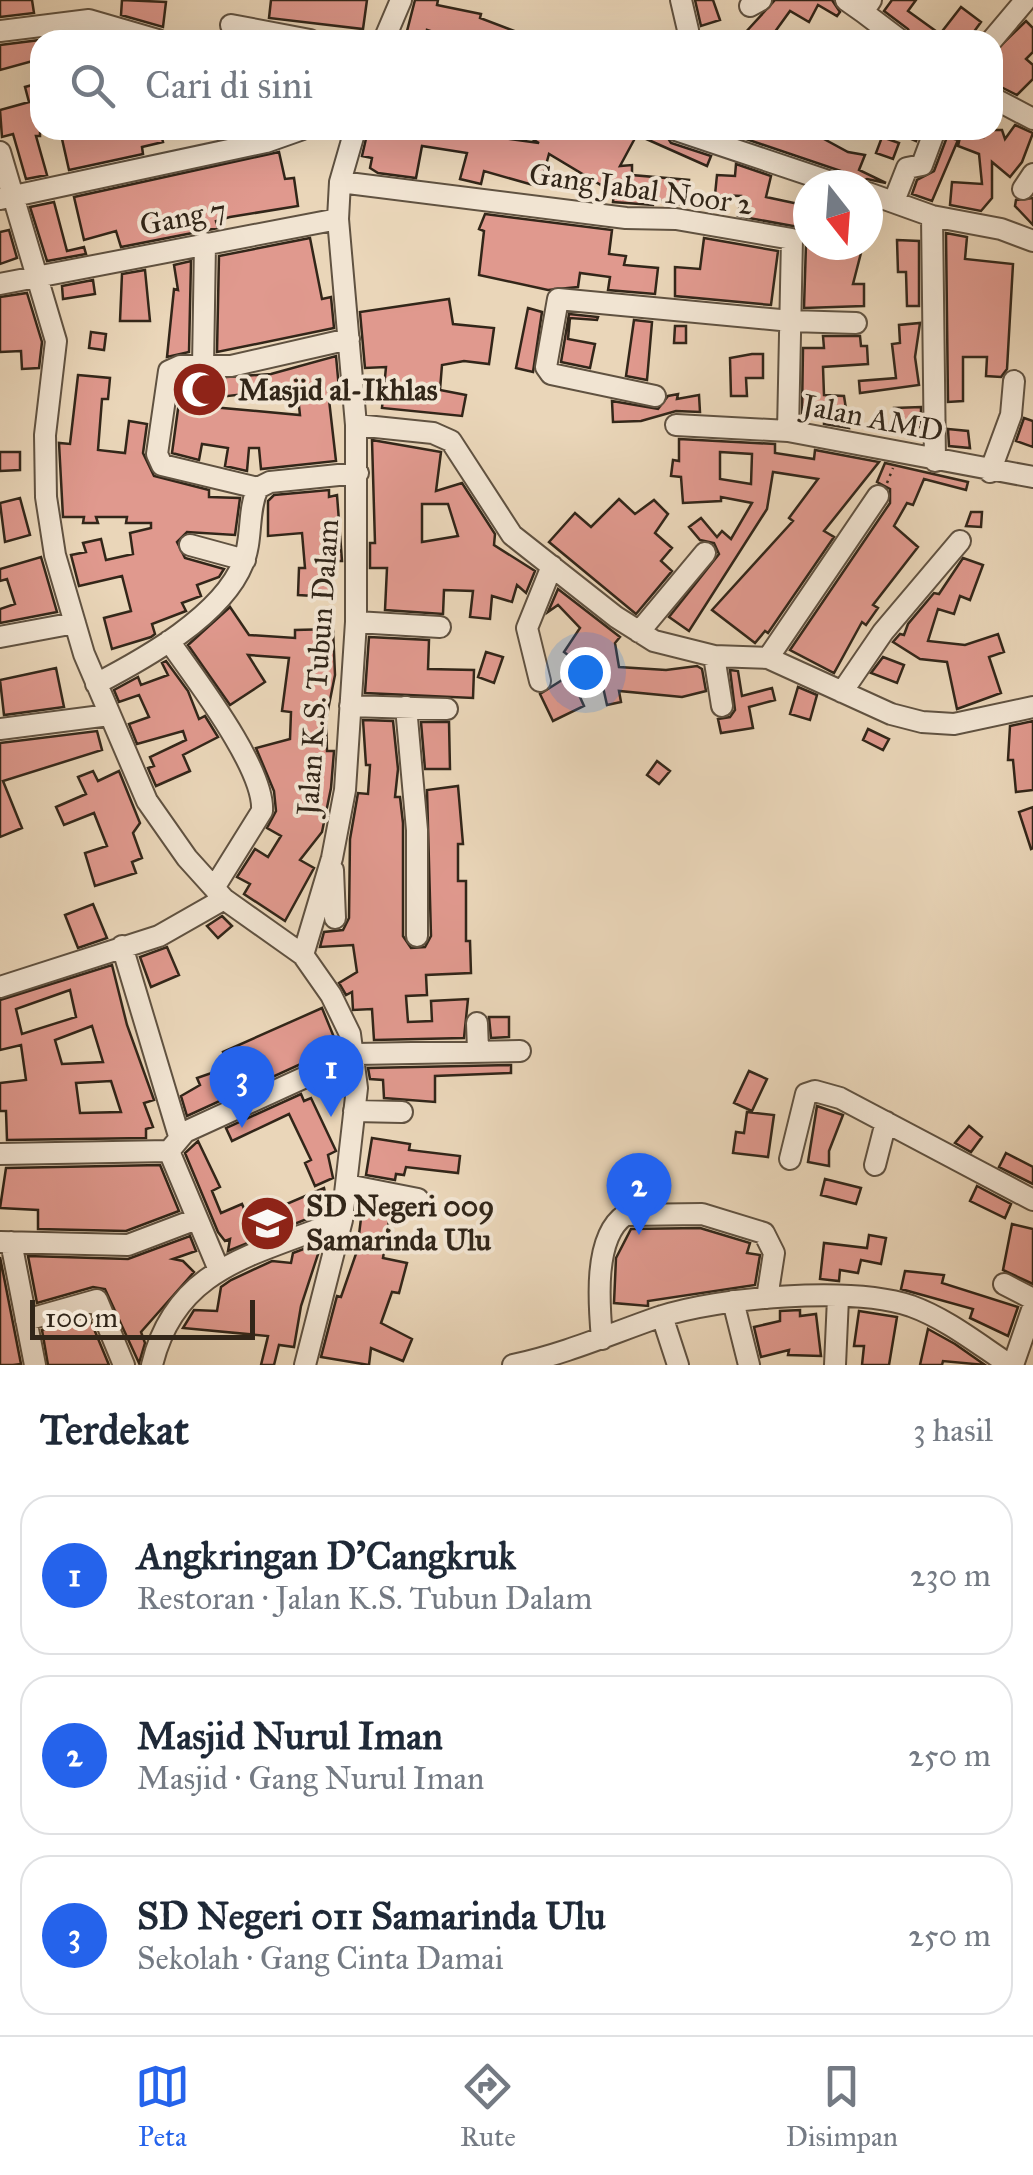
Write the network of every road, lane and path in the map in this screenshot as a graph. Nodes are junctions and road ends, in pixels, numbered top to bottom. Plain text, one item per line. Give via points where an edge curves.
1 (401, 0) edge
2 (681, 0) edge
3 (1026, 3) edge
4 (860, 4) edge
5 (231, 25) dead end
6 (123, 30) edge
7 (257, 30) edge
8 (388, 30) edge
9 (688, 30) dead end
10 (889, 30) edge
11 (1001, 30) edge
12 (0, 31) edge
13 (1003, 102) edge
14 (1032, 115) edge
15 (272, 140) edge
16 (350, 140) edge
17 (706, 140) edge
18 (931, 140) edge
19 (0, 152) edge
20 (795, 170) edge
21 (340, 182) junction
22 (8, 197) edge
23 (883, 197) edge
24 (894, 201) junction
25 (932, 216) junction
26 (338, 218) junction
27 (793, 238) edge
28 (1033, 242) edge
29 (204, 243) junction
30 (798, 260) edge
31 (39, 276) junction
32 (0, 284) edge
33 (791, 321) junction
34 (856, 322) dead end
35 (349, 339) junction
36 (203, 367) junction
37 (1014, 380) dead end
38 (655, 396) dead end
39 (356, 425) junction
40 (676, 425) dead end
41 (788, 431) junction
42 (900, 452) junction
43 (935, 461) junction
44 (990, 472) junction
45 (358, 473) junction
46 (1033, 477) edge
47 (258, 488) junction
48 (878, 496) joint
49 (960, 542) dead end
50 (190, 545) dead end
51 (705, 553) dead end
52 (244, 560) junction
53 (552, 566) junction
54 (356, 622) junction
55 (75, 623) junction
56 (440, 628) dead end
57 (639, 632) junction
58 (0, 637) edge
59 (169, 641) junction
60 (714, 656) junction
61 (768, 658) junction
62 (540, 681) dead end
63 (96, 684) junction
64 (842, 692) junction
65 (350, 706) junction
66 (722, 706) dead end
67 (406, 707) junction
68 (1033, 708) edge
69 (447, 709) dead end
70 (109, 715) junction
71 (0, 730) edge
72 (332, 858) junction
73 (219, 893) junction
74 (335, 918) dead end
75 (417, 936) dead end
76 (125, 946) junction
77 (302, 955) junction
78 (0, 987) edge
79 (477, 1023) dead end
80 (478, 1050) junction
81 (520, 1051) dead end
82 (356, 1054) junction
83 (354, 1111) junction
84 (402, 1112) dead end
85 (886, 1122) junction
86 (174, 1143) junction
87 (0, 1154) edge
88 (790, 1159) dead end
89 (875, 1165) dead end
90 (347, 1186) junction
91 (418, 1199) dead end
92 (1033, 1200) edge
93 (194, 1220) junction
94 (342, 1220) junction
95 (5, 1242) edge
96 (219, 1270) junction
97 (1004, 1284) dead end
98 (767, 1298) junction
99 (838, 1298) junction
100 (1033, 1299) edge
101 (733, 1301) junction
102 (1033, 1306) edge
103 (662, 1316) junction
104 (26, 1320) junction
105 (602, 1339) junction
106 (561, 1360) edge
107 (148, 1363) edge
108 (309, 1364) edge
109 (35, 1365) edge
110 (124, 1365) edge
111 (514, 1365) edge
112 (678, 1365) edge
113 (749, 1365) edge
114 (835, 1365) edge
115 (1011, 1365) edge

1 - 8 street
2 - 9 street
3 - 11 street
4 - 10 street
5 - 7 street
6 - 12 street via 88,20
13 - 14 street
15 - 22 street
16 - 21 street, Jalan K.S. Tubun Dalam
17 - 20 street
18 - 24 street via 920,168 907,168
19 - 22 street
21 - 26 street, Jalan K.S. Tubun Dalam
21 - 27 street, Gang Jabal Noor 2
22 - 31 street
23 - 24 street
24 - 25 street
25 - 28 street
25 - 43 street
26 - 29 street, Gang 7
26 - 35 street, Jalan K.S. Tubun Dalam
29 - 31 street, Gang 7
29 - 36 street
30 - 33 street, Gang Jabal Noor 2
31 - 32 street, Gang 7
31 - 55 street via 57,349 44,454 47,512
33 - 34 street
33 - 38 street via 558,299 546,367 551,374
33 - 41 street, Gang Jabal Noor 2
35 - 36 street
35 - 39 street, Jalan K.S. Tubun Dalam
36 - 47 street via 169,372 157,454 162,466
37 - 44 street
39 - 45 street, Jalan K.S. Tubun Dalam
39 - 53 street via 451,441 504,526
40 - 41 street, Jalan AMD
41 - 42 street, Jalan AMD
42 - 43 street, Jalan AMD
42 - 48 path
43 - 44 street, Jalan AMD
44 - 46 street, Jalan AMD
45 - 47 street
45 - 54 street, Jalan K.S. Tubun Dalam
47 - 52 street
48 - 61 street
49 - 64 street
50 - 52 street
51 - 57 street
52 - 59 street via 228,586
53 - 57 street
53 - 62 street via 527,628
54 - 56 street
54 - 65 street, Jalan K.S. Tubun Dalam
55 - 58 street
55 - 63 street
57 - 60 street
59 - 63 street
59 - 73 street via 261,796 262,811
60 - 61 street
60 - 66 street
61 - 64 street
63 - 70 street
64 - 68 street via 940,725
65 - 67 street
65 - 72 street, Jalan K.S. Tubun Dalam
67 - 69 street
67 - 75 street via 417,830
70 - 71 street
70 - 73 street via 147,801
72 - 74 street
72 - 77 street, Jalan K.S. Tubun Dalam
73 - 76 street via 177,928
73 - 77 street
76 - 78 street
76 - 86 street
77 - 82 street via 331,995
79 - 80 street
80 - 81 street
80 - 82 street
82 - 83 street
82 - 86 street
83 - 84 street
83 - 90 street
85 - 88 street via 840,1098 810,1092
85 - 89 street
85 - 92 street
86 - 87 street
86 - 93 street
90 - 91 street
90 - 94 street
93 - 95 street via 128,1246
93 - 96 street
94 - 96 street
94 - 108 street
95 - 104 street
96 - 107 street via 171,1312
97 - 100 street
98 - 99 street
98 - 101 street
98 - 105 street via 774,1253 764,1233 702,1214 628,1214 612,1229 600,1274
99 - 114 street
99 - 115 street via 917,1309
101 - 103 street
101 - 113 street
102 - 115 street
103 - 105 street
103 - 112 street
104 - 109 street
104 - 110 street via 97,1300
105 - 106 street
106 - 111 street

